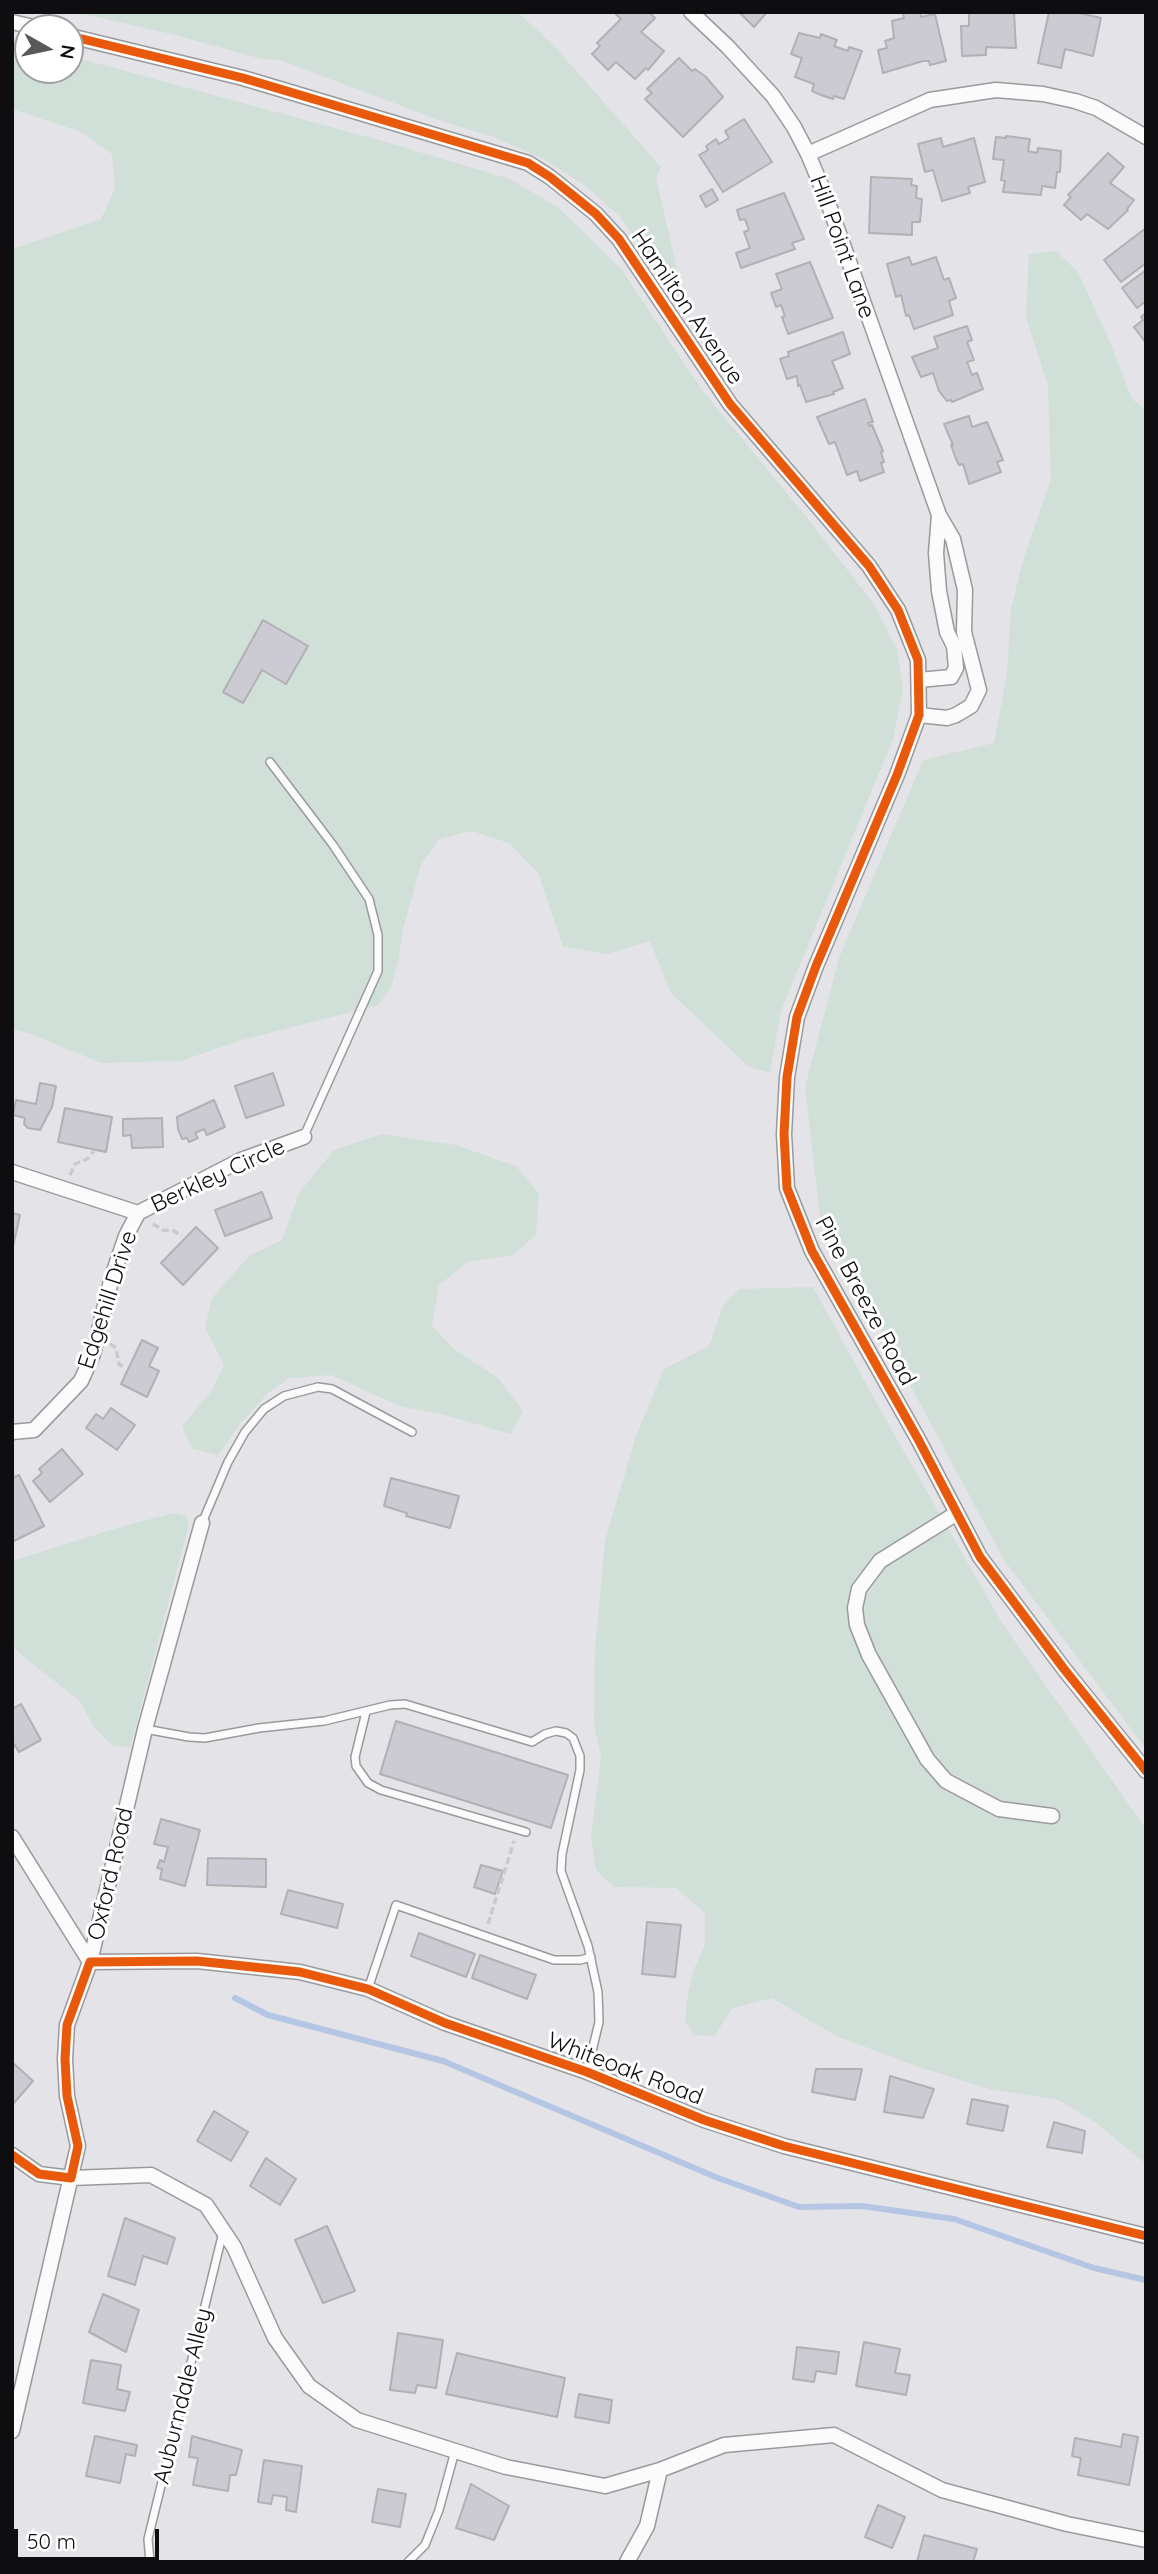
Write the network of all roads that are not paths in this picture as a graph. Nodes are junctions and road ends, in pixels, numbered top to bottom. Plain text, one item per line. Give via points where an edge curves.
1 (691, 12) edge
2 (84, 39) edge
3 (1146, 137) edge
4 (808, 154) junction
5 (939, 515) junction
6 (957, 551) junction
7 (936, 553) junction
8 (963, 625) junction
9 (947, 629) junction
10 (919, 680) junction
11 (919, 715) junction
12 (270, 762) dead end
13 (304, 1137) joint
14 (12, 1172) edge
15 (144, 1217) junction
16 (12, 1432) edge
17 (412, 1432) dead end
18 (957, 1513) junction
19 (202, 1523) joint
20 (366, 1712) junction
21 (145, 1729) junction
22 (1146, 1771) edge
23 (1052, 1816) dead end
24 (522, 1831) road end
25 (12, 1837) edge
26 (591, 1957) junction
27 (90, 1962) junction
28 (368, 1989) junction
29 (587, 2072) junction
30 (12, 2155) edge
31 (71, 2178) junction
32 (223, 2230) junction
33 (1146, 2236) edge
34 (12, 2431) edge
35 (455, 2451) junction
36 (660, 2470) junction
37 (1146, 2540) edge
38 (150, 2562) edge
39 (408, 2562) edge
40 (627, 2562) edge

1 - 4 street, Hill Point Lane via 773,96
2 - 10 street, Hamilton Avenue via 243,78 527,163 569,191 619,239 730,404 869,566 898,610 919,660
3 - 4 street via 1075,101 989,90 930,100
4 - 5 street, Hill Point Lane
5 - 6 street, Hill Point Lane
5 - 7 street, Hill Point Lane
6 - 7 street
6 - 8 street, Hill Point Lane via 965,590
7 - 9 street, Hill Point Lane
8 - 9 street
8 - 11 street, Hill Point Lane via 979,690 977,699 947,718
9 - 10 street, Hill Point Lane via 956,668 951,677
10 - 11 street, Hamilton Avenue
11 - 18 street, Pine Breeze Road via 797,1017 784,1134 787,1188 812,1251
12 - 13 lane via 369,899 378,935 378,971
13 - 15 street, Berkley Circle via 241,1160
14 - 15 street, Berkley Circle
15 - 16 street, Edgehill Drive via 126,1236 81,1381 34,1430
17 - 19 lane via 332,1389 318,1387 284,1396 264,1409 244,1432
18 - 22 street, Pine Breeze Road via 980,1557
18 - 23 street via 880,1561 859,1589 858,1625 869,1655 927,1759 946,1781 999,1809
19 - 21 street, Oxford Road
20 - 21 lane via 205,1738
20 - 24 lane via 355,1757 368,1783
20 - 26 lane via 405,1704 532,1742 556,1731 573,1738 580,1770 561,1871
21 - 27 street, Oxford Road
25 - 27 street
26 - 28 lane via 554,1960 396,1905
26 - 29 lane via 600,2008
27 - 28 street, Whiteoak Road via 197,1961 300,1972
27 - 31 street, Oxford Road via 67,2025 67,2096 78,2146
28 - 29 street, Whiteoak Road via 445,2023
29 - 33 street, Whiteoak Road via 704,2120 784,2146
30 - 31 street via 39,2174
31 - 32 street via 151,2175 206,2205
31 - 34 street, Oxford Road
32 - 35 street via 275,2338 309,2386 357,2420
32 - 38 lane, Auburndale Alley via 148,2539
35 - 36 street via 506,2467 605,2486
35 - 39 lane via 425,2545
36 - 37 street via 724,2445 834,2435 942,2490
36 - 40 street via 647,2526

